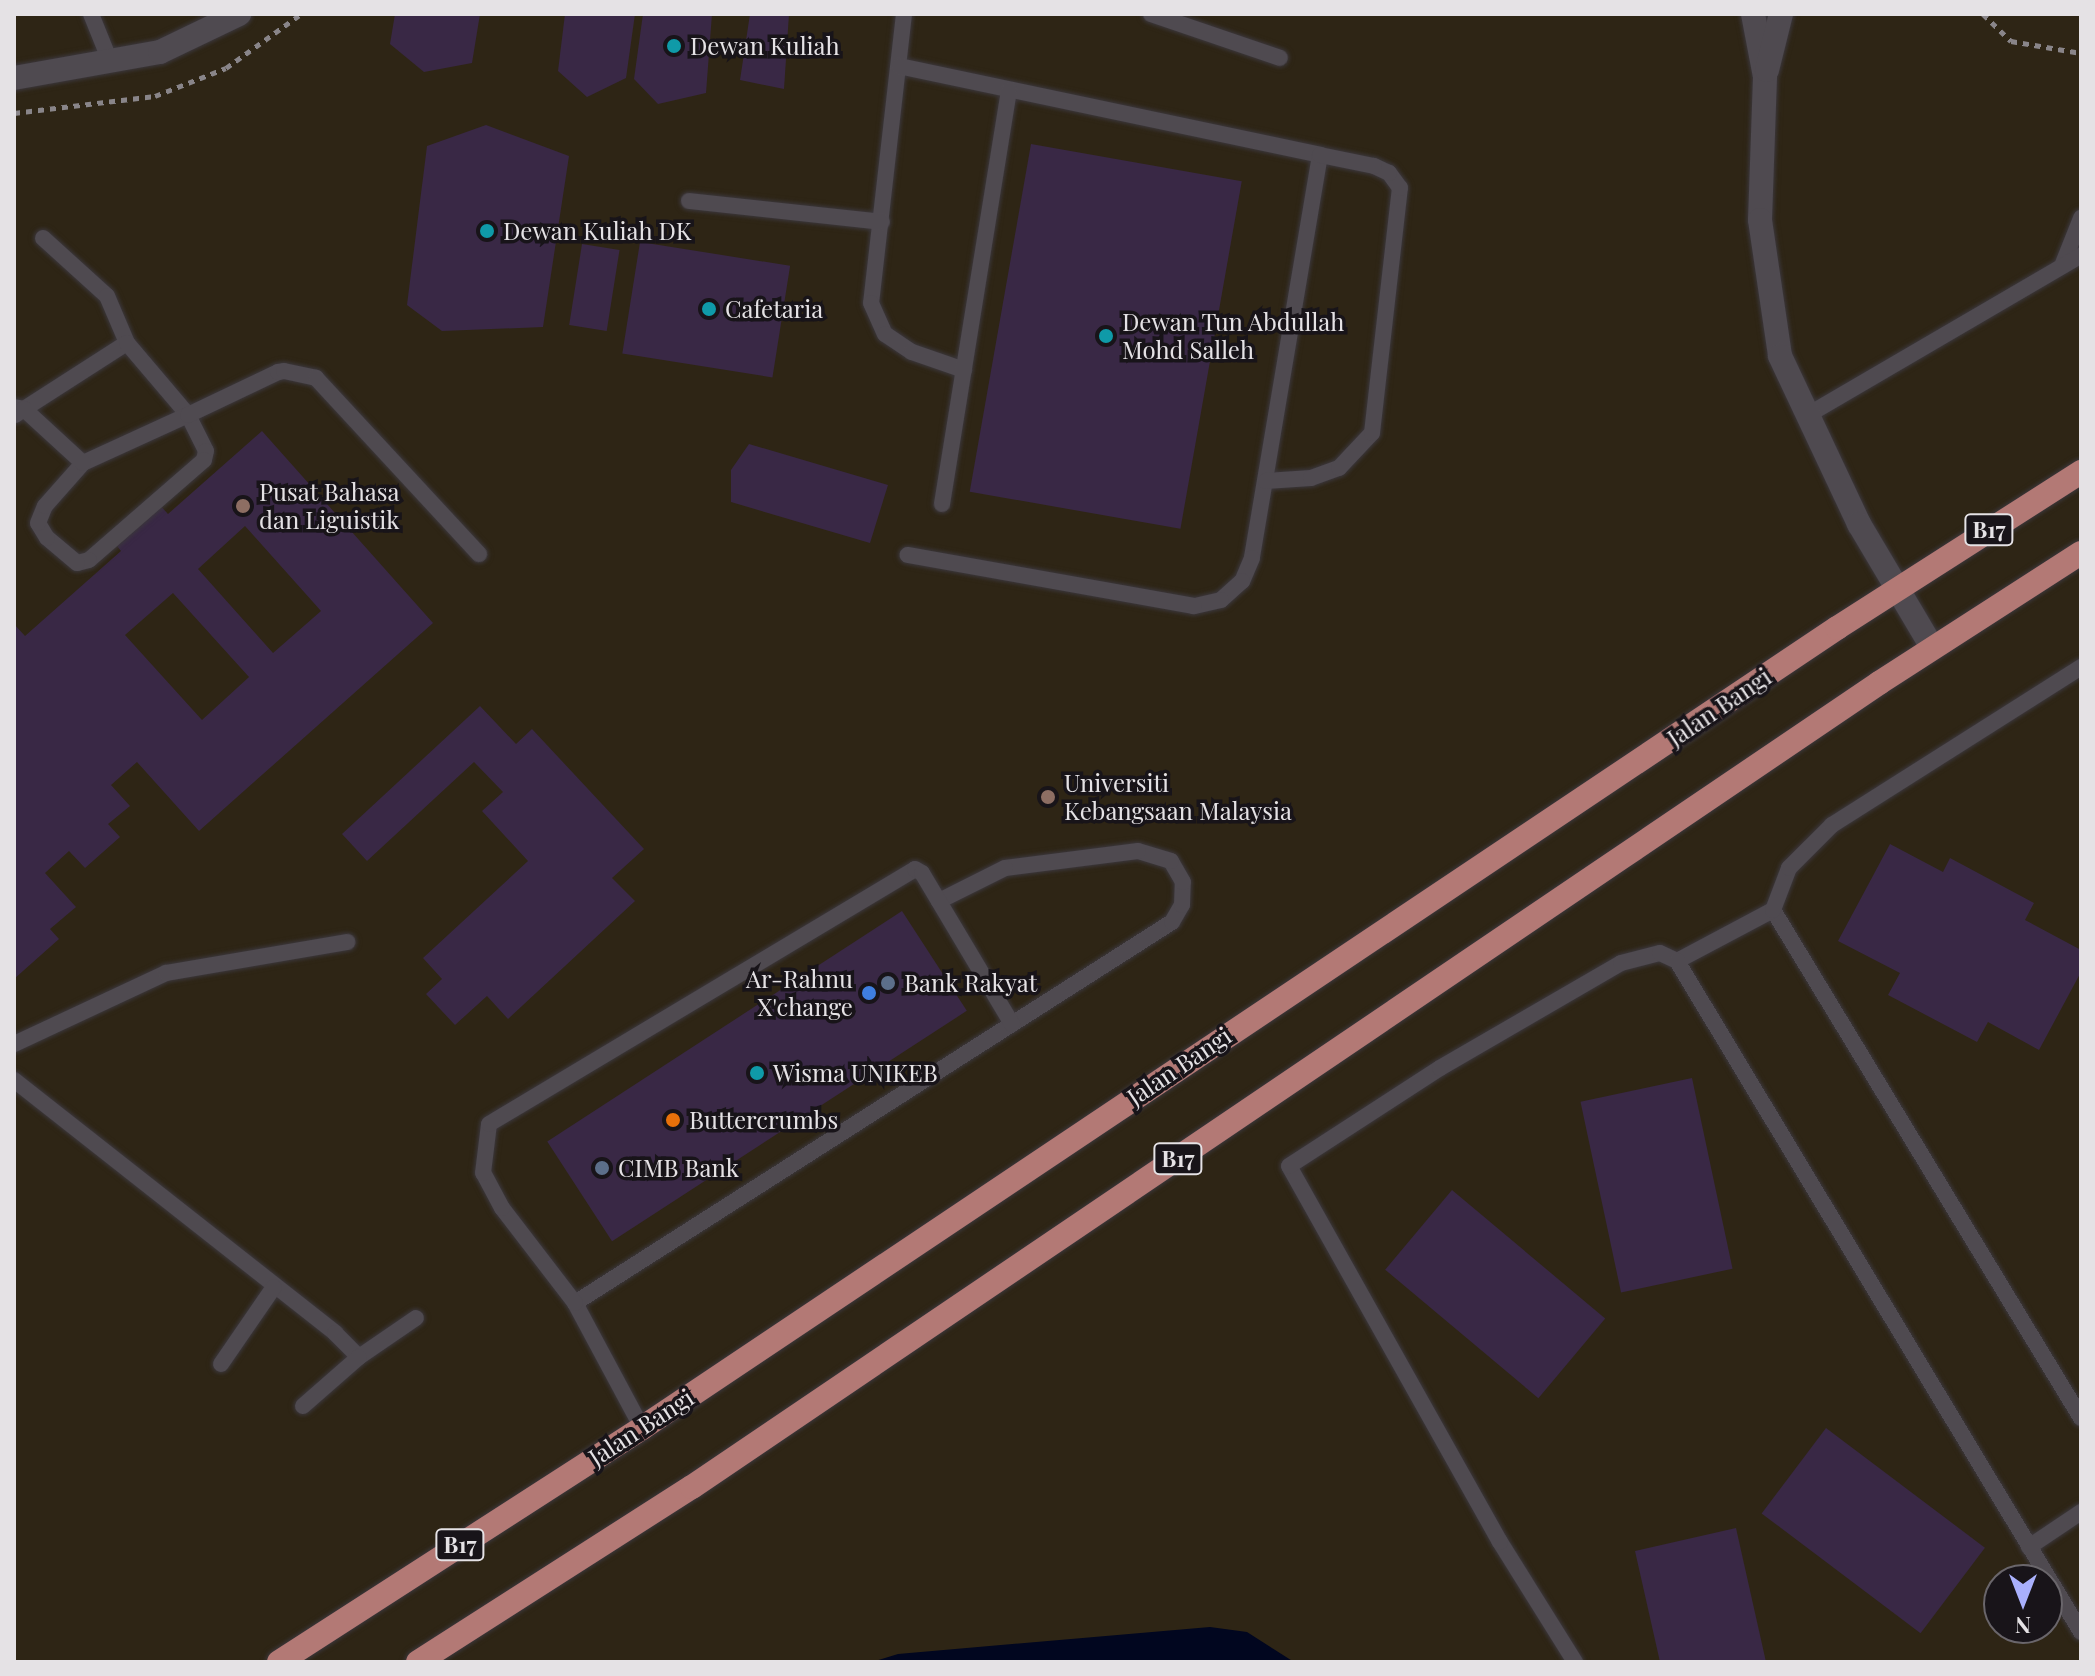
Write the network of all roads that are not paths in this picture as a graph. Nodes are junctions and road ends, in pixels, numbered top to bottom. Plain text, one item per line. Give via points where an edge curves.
1 (91, 14) edge
2 (239, 14) edge
3 (904, 14) edge
4 (1151, 14) edge
5 (1753, 14) edge
6 (1781, 14) edge
7 (1280, 58) dead end
8 (110, 61) junction
9 (899, 66) junction
10 (1765, 77) junction
11 (14, 78) edge
12 (1009, 90) junction
13 (1320, 155) junction
14 (689, 201) dead end
15 (2081, 218) edge
16 (882, 222) junction
17 (43, 238) dead end
18 (2081, 255) edge
19 (2062, 266) junction
20 (127, 343) junction
21 (964, 370) junction
22 (17, 411) edge
23 (188, 415) junction
24 (1806, 416) junction
25 (83, 463) junction
26 (2081, 472) edge
27 (1266, 481) junction
28 (942, 504) dead end
29 (2081, 553) edge
30 (479, 554) dead end
31 (907, 555) dead end
32 (1897, 588) junction
33 (1932, 647) junction
34 (2081, 667) edge
35 (939, 901) junction
36 (1773, 910) junction
37 (347, 942) dead end
38 (1677, 961) junction
39 (1012, 1024) junction
40 (14, 1044) edge
41 (14, 1080) edge
42 (274, 1287) junction
43 (575, 1303) junction
44 (416, 1318) dead end
45 (359, 1357) junction
46 (221, 1364) dead end
47 (303, 1406) dead end
48 (2081, 1418) edge
49 (642, 1428) junction
50 (2081, 1512) edge
51 (2029, 1547) junction
52 (2081, 1632) edge
53 (279, 1662) edge
54 (418, 1662) edge
55 (1575, 1662) edge

1 - 8 lane
2 - 8 street via 160,52
3 - 9 lane
4 - 7 lane
5 - 10 street
6 - 10 street
8 - 11 street
9 - 12 lane
9 - 16 lane
10 - 24 street via 1760,220 1780,356
12 - 13 lane
12 - 21 lane
13 - 27 lane
13 - 27 lane via 1382,169 1400,188 1372,433 1339,468 1311,478
14 - 16 lane
15 - 19 lane
16 - 21 lane via 871,303 875,320 885,334 912,352
17 - 20 lane via 107,296
18 - 19 lane
19 - 24 lane
20 - 22 lane
20 - 23 lane
21 - 28 lane
22 - 25 lane
23 - 25 lane
23 - 25 lane via 206,451 204,460 89,560 77,563 47,538 38,523 45,506
23 - 30 lane via 278,372 316,378
24 - 32 street
26 - 32 main road, Jalan Bangi / B17
27 - 31 lane via 1252,558 1242,581 1221,600 1194,606
29 - 33 main road, B17
32 - 33 street
32 - 49 main road, Jalan Bangi / B17
33 - 54 main road, B17 via 833,1392
34 - 36 lane via 1832,825 1789,868
35 - 39 lane
35 - 39 lane via 1005,868 1138,851 1171,861 1183,882 1182,905 1172,922
35 - 43 lane via 922,873 906,872 489,1124 483,1173 502,1208
36 - 38 lane
36 - 48 lane
37 - 40 lane via 166,973
38 - 51 lane
38 - 55 lane via 1660,953 1621,963 1440,1068 1289,1166 1500,1542
39 - 43 lane
41 - 42 lane
42 - 45 lane
42 - 46 lane
43 - 49 lane
44 - 45 lane
45 - 47 lane
49 - 53 main road, Jalan Bangi / B17
50 - 51 lane
51 - 52 lane

